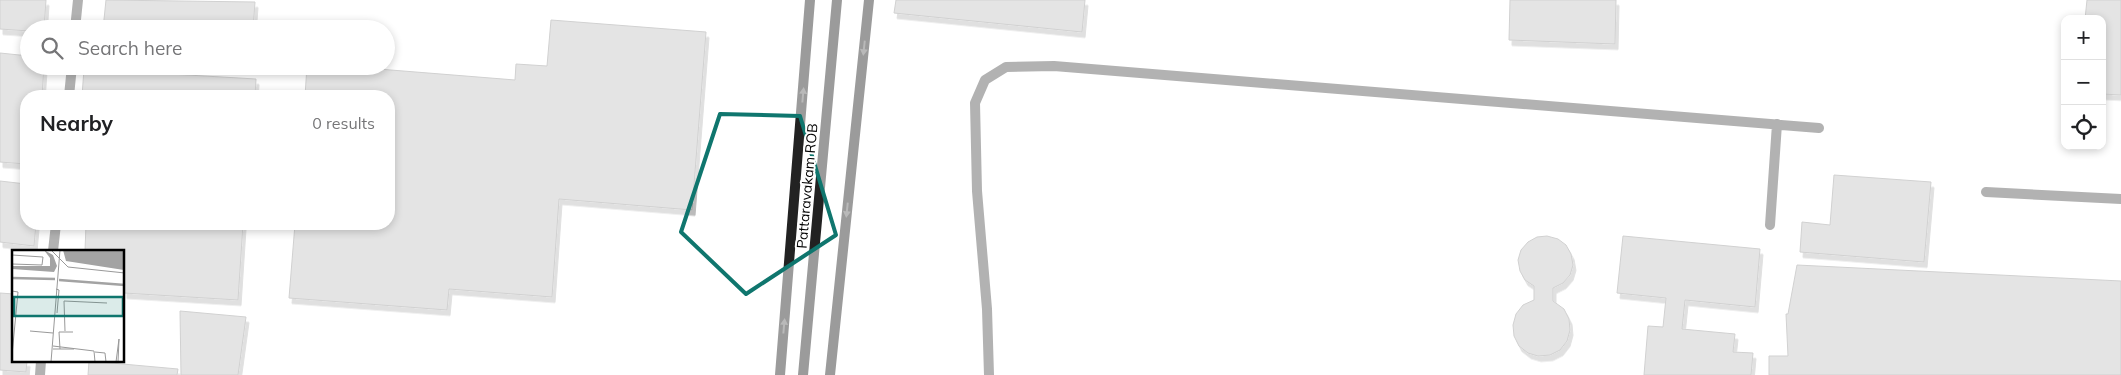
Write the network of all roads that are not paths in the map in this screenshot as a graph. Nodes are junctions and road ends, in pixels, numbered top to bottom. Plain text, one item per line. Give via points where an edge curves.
1 (78, 0) edge
2 (810, 0) edge
3 (837, 0) edge
4 (869, 0) edge
5 (76, 20) edge
6 (71, 75) edge
7 (69, 90) edge
8 (1777, 124) junction
9 (1819, 128) dead end
10 (1986, 192) dead end
11 (2121, 199) edge
12 (1770, 225) dead end
13 (55, 230) edge
14 (53, 250) edge
15 (42, 362) edge
16 (40, 375) edge
17 (780, 375) edge
18 (804, 375) edge
19 (830, 375) edge
20 (989, 375) edge

1 - 5 street
17 -> 2 street
3 - 18 street, Pattaravakam ROB
4 -> 19 street
6 - 7 street
8 - 9 street
8 - 12 street
8 - 20 street via 1054,66 1006,67 985,80 975,103 977,191
10 - 11 street
13 - 14 street
15 - 16 street

